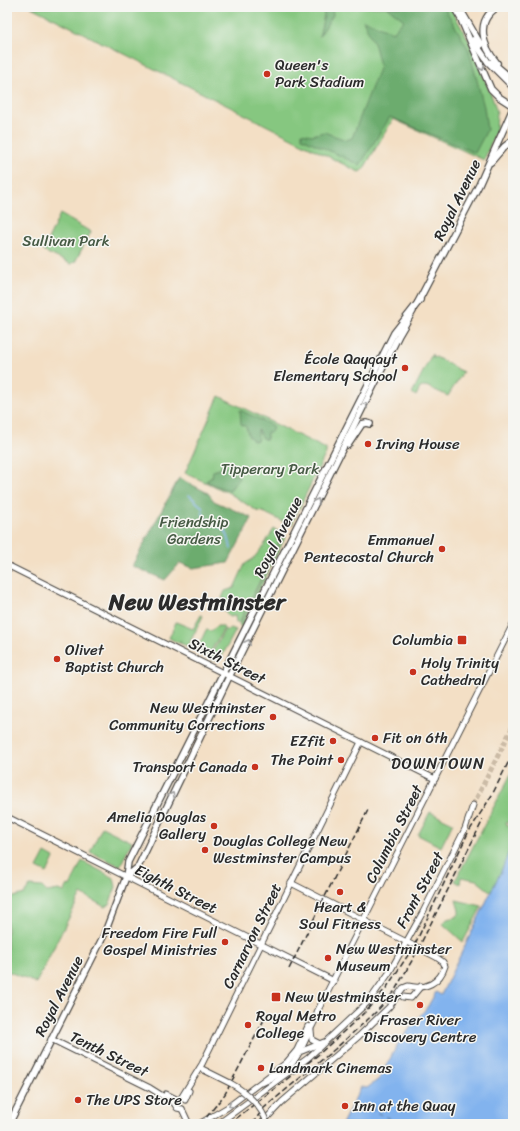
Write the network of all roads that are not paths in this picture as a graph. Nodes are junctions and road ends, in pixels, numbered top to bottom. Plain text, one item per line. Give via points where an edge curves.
1 (454, 7) edge
2 (459, 7) edge
3 (498, 7) edge
4 (462, 22) junction
5 (508, 76) junction
6 (513, 80) edge
7 (513, 87) edge
8 (513, 107) edge
9 (513, 140) edge
10 (488, 165) junction
11 (420, 300) junction
12 (370, 424) dead end
13 (341, 452) junction
14 (7, 565) edge
15 (513, 624) edge
16 (223, 673) junction
17 (230, 676) junction
18 (361, 742) junction
19 (435, 779) junction
20 (473, 806) tunnel mouth
21 (7, 817) edge
22 (126, 877) junction
23 (291, 883) junction
24 (364, 920) junction
25 (406, 942) junction
26 (260, 945) junction
27 (334, 981) junction
28 (421, 986) junction
29 (412, 987) junction
30 (402, 990) junction
31 (415, 993) junction
32 (403, 997) junction
33 (394, 1001) junction
34 (317, 1012) junction
35 (311, 1029) junction
36 (330, 1038) junction
37 (51, 1039) junction
38 (320, 1044) junction
39 (302, 1051) junction
40 (200, 1068) junction
41 (283, 1071) junction
42 (277, 1080) junction
43 (262, 1083) junction
44 (179, 1100) junction
45 (182, 1109) junction
46 (9, 1124) edge
47 (190, 1124) edge
48 (199, 1124) edge
49 (218, 1124) edge
50 (261, 1124) edge
51 (267, 1124) edge

1 - 4 main road
2 - 5 main road via 492,62
3 - 5 main road via 486,18 482,32 491,55
4 - 7 main road via 488,62
4 -> 8 main road via 491,89
5 - 6 main road
8 - 10 main road, Royal Avenue
9 - 10 main road
10 - 11 main road, Royal Avenue
13 -> 11 main road, Royal Avenue
11 - 16 main road, Royal Avenue via 394,333
12 - 13 main road via 362,424 346,449
17 -> 13 main road, Royal Avenue
14 - 16 street, Sixth Street
15 - 19 street, Columbia Street
16 - 17 street, Sixth Street
16 - 22 main road, Royal Avenue via 128,862
17 - 18 street, Sixth Street
22 -> 17 main road, Royal Avenue via 138,866
18 - 19 street, Sixth Street
18 - 23 street, Carnarvon Street
19 - 24 street, Columbia Street
20 - 25 street, Front Street via 461,836
21 - 22 street, Eighth Street
22 - 26 street, Eighth Street
22 - 37 main road, Royal Avenue via 104,935
23 - 24 street
23 - 26 street, Carnarvon Street
24 - 25 street
24 - 27 street, Columbia Street
25 - 28 street via 445,964 438,981
25 - 36 street, Front Street via 378,989
26 - 27 street, Eighth Street
26 - 40 street, Carnarvon Street
27 - 34 street, Columbia Street
28 - 29 street
28 - 31 street
29 - 30 street via 406,986
29 - 31 street
30 - 32 street
30 - 33 street
31 - 32 street via 411,998
32 - 33 street
33 - 50 street
34 - 35 street, Columbia Street
34 - 43 street, Columbia Street via 294,1054
35 - 38 street via 312,1040
35 - 39 street, Columbia Street
36 - 38 street
36 - 42 street, Front Street via 308,1058
37 - 44 street, Tenth Street via 156,1092
37 - 46 main road, Royal Avenue
38 - 39 street
39 - 41 street, Columbia Street via 297,1060
40 - 44 street, Carnarvon Street via 195,1080
40 - 51 street, bridge via 244,1090
41 - 42 street
41 - 43 street, Columbia Street
42 - 49 street
43 -> 48 street, Columbia Street
44 - 45 street, Tenth Street via 177,1108
44 - 45 street, Carnarvon Street via 186,1104
45 - 47 street

